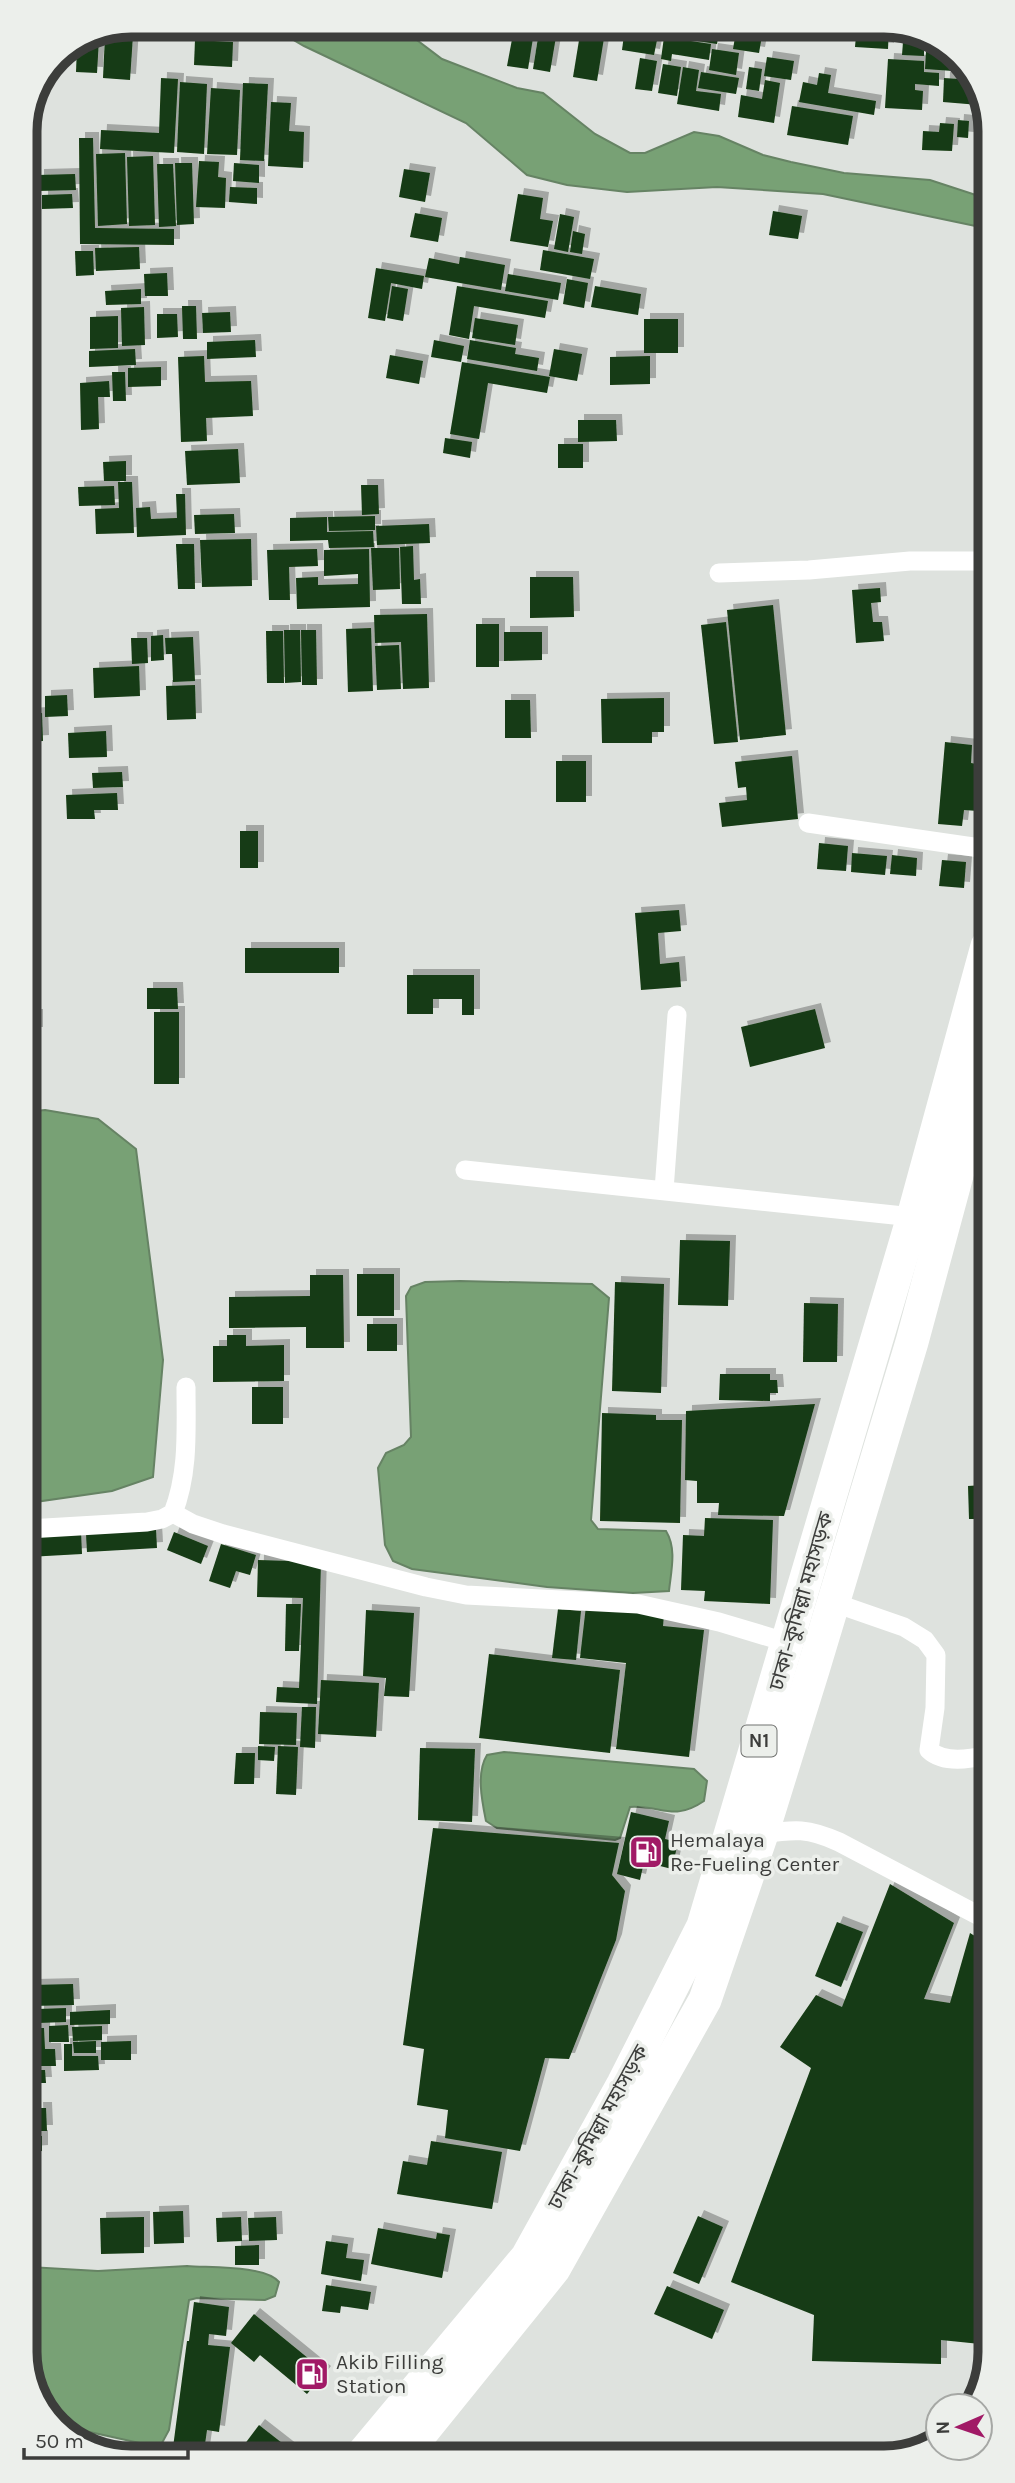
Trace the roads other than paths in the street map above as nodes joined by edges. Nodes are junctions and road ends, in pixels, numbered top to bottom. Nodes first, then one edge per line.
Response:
1 (978, 561) edge
2 (719, 573) dead end
3 (808, 824) dead end
4 (978, 848) edge
5 (978, 979) edge
6 (677, 1015) dead end
7 (978, 1140) edge
8 (465, 1170) dead end
9 (664, 1189) junction
10 (914, 1217) junction
11 (186, 1387) dead end
12 (173, 1513) junction
13 (37, 1528) edge
14 (832, 1602) junction
15 (789, 1643) junction
16 (978, 1756) edge
17 (762, 1834) junction
18 (978, 1915) edge
19 (369, 2446) edge
20 (411, 2446) edge

1 - 2 street
3 - 4 street
5 - 10 highway, ঢাকা–কুমিল্লা মহাসড়ক / N1
6 - 9 street
7 - 14 highway, ঢাকা–কুমিল্লা মহাসড়ক / N1
8 - 9 street
9 - 10 street
10 - 15 highway, ঢাকা–কুমিল্লা মহাসড়ক / N1
11 - 12 street
12 - 13 street
12 - 15 street
14 - 16 street
14 - 17 highway, ঢাকা–কুমিল্লা মহাসড়ক / N1
15 - 19 highway, ঢাকা–কুমিল্লা মহাসড়ক / N1
17 - 18 street
17 - 20 highway, ঢাকা–কুমিল্লা মহাসড়ক / N1

